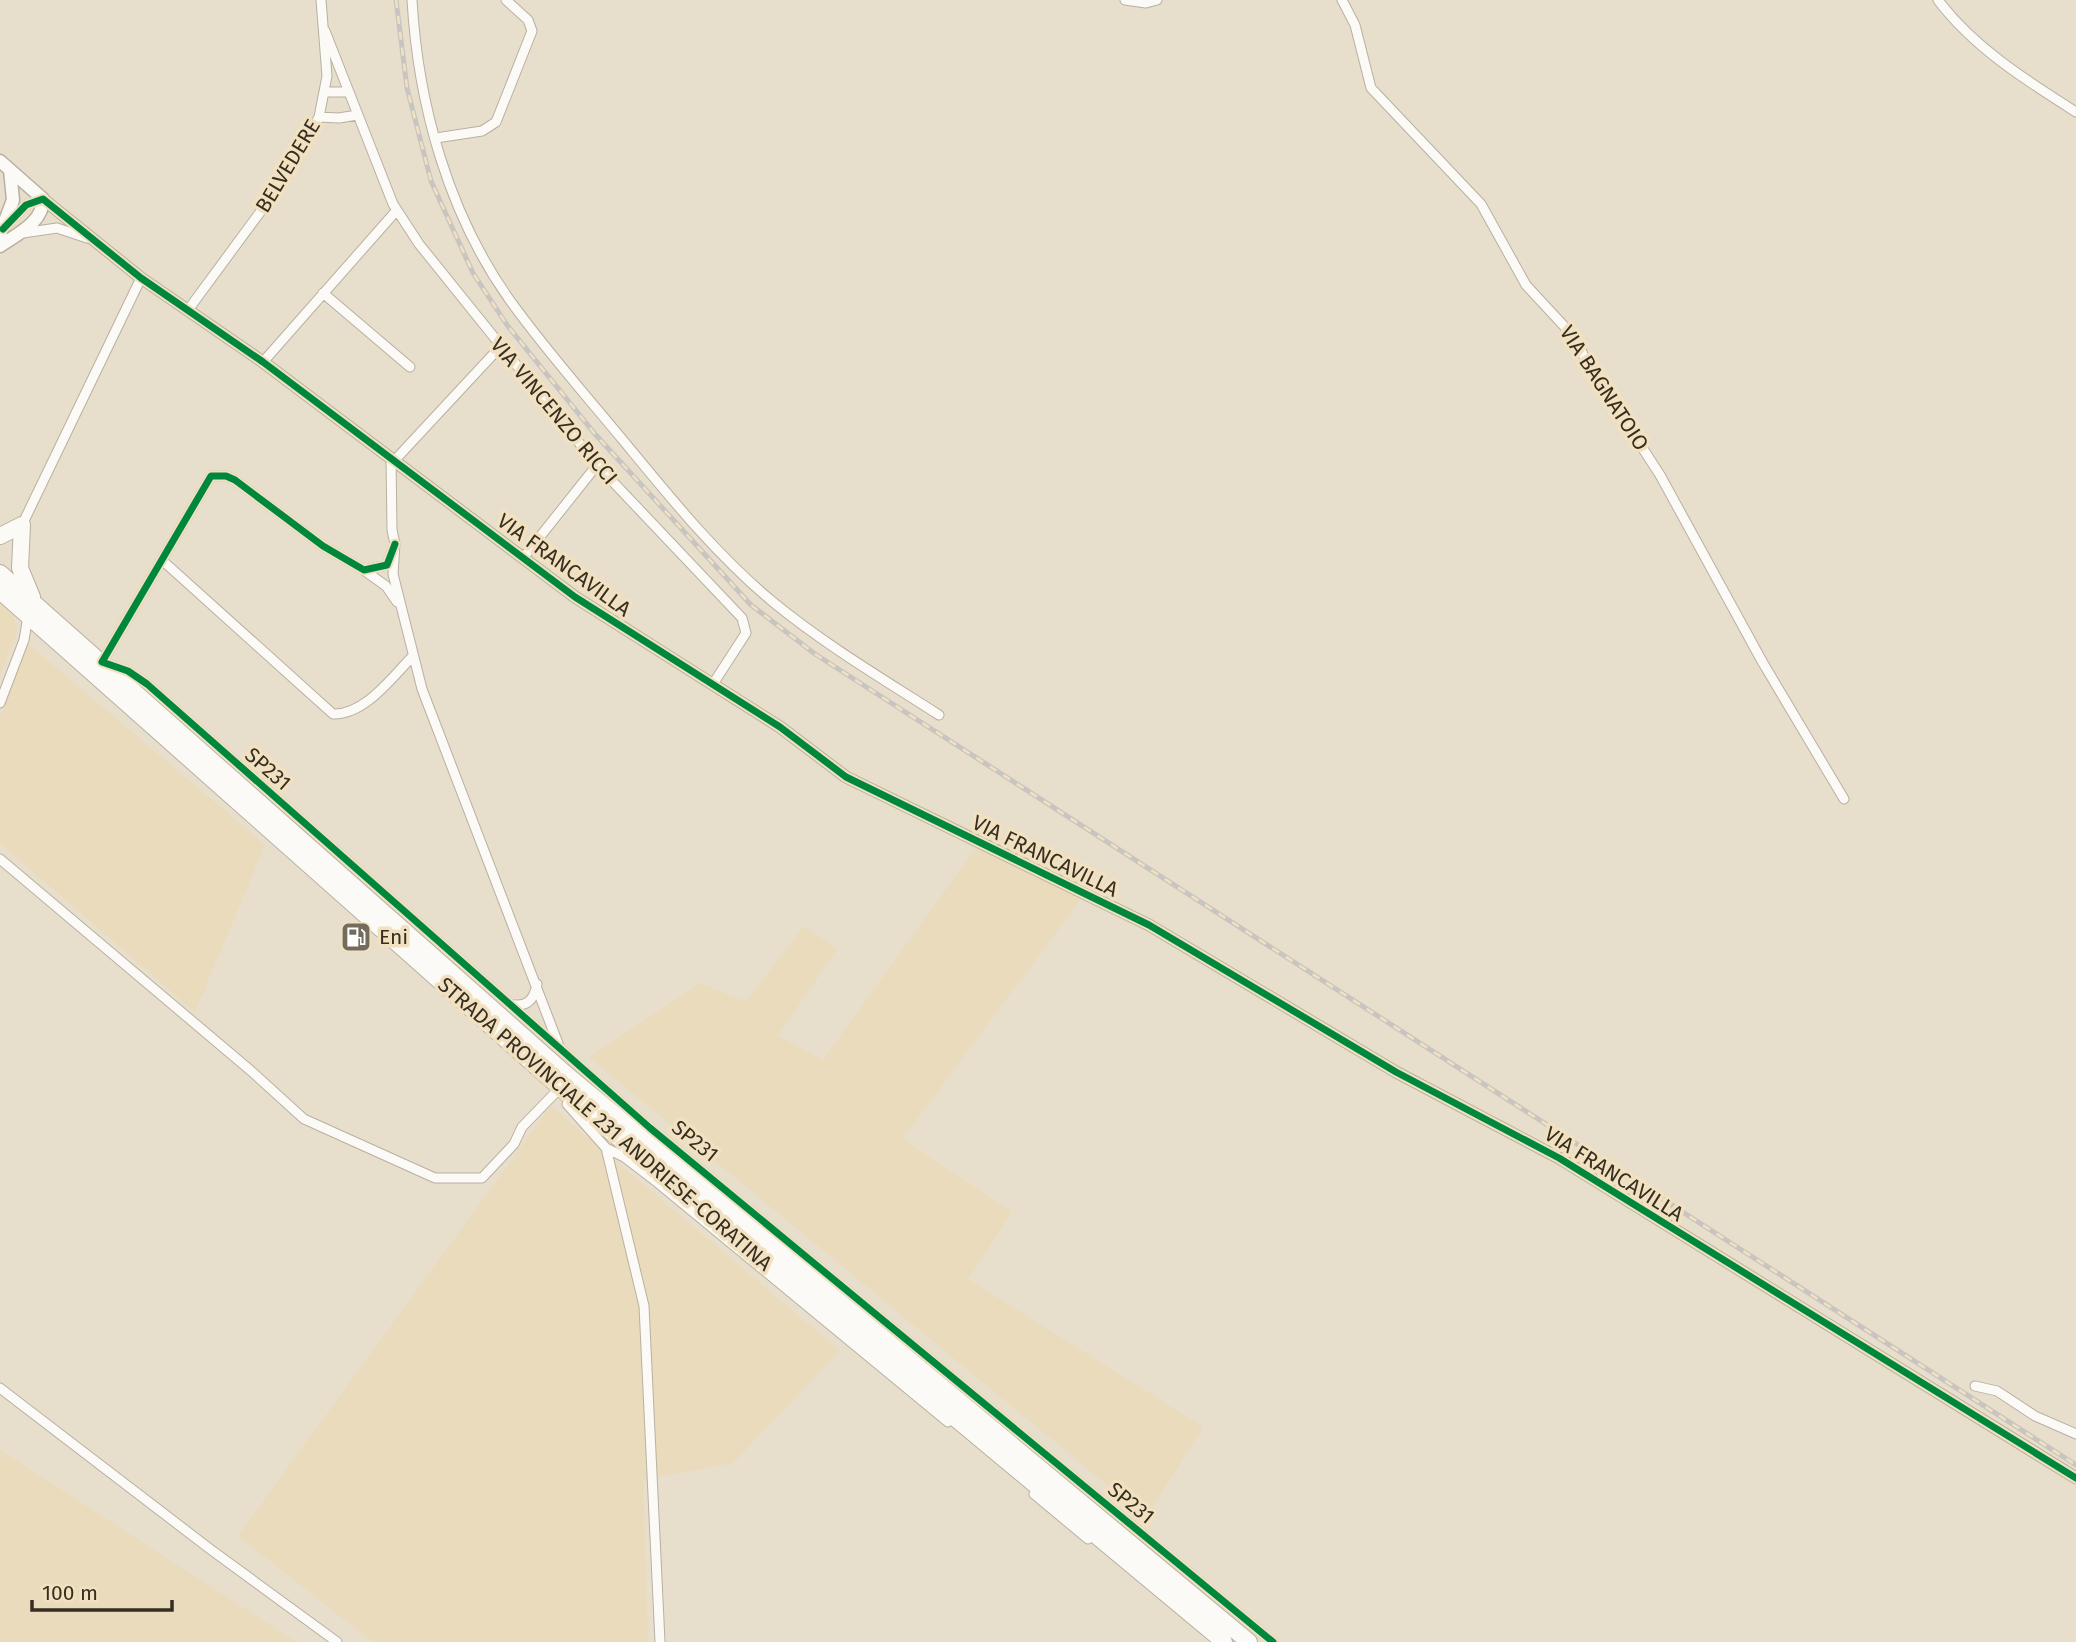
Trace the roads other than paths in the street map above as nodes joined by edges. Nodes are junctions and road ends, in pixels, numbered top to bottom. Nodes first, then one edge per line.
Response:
1 (321, 0) edge
2 (412, 0) edge
3 (506, 0) edge
4 (1125, 0) edge
5 (1157, 0) edge
6 (1342, 0) edge
7 (1938, 0) edge
8 (325, 30) junction
9 (325, 92) junction
10 (348, 92) junction
11 (2076, 112) edge
12 (357, 115) junction
13 (319, 117) junction
14 (436, 138) junction
15 (5, 165) edge
16 (43, 199) junction
17 (397, 210) junction
18 (6, 233) edge
19 (88, 238) junction
20 (0, 246) edge
21 (141, 278) junction
22 (323, 293) junction
23 (188, 310) junction
24 (500, 347) junction
25 (263, 362) junction
26 (410, 367) dead end
27 (393, 459) junction
28 (597, 466) junction
29 (22, 525) junction
30 (0, 536) edge
31 (396, 544) junction
32 (523, 558) junction
33 (163, 561) junction
34 (364, 570) junction
35 (0, 573) edge
36 (0, 591) edge
37 (401, 608) junction
38 (32, 610) junction
39 (413, 656) junction
40 (102, 663) junction
41 (713, 684) junction
42 (0, 703) edge
43 (939, 715) dead end
44 (1844, 799) dead end
45 (0, 859) edge
46 (537, 982) junction
47 (508, 1004) junction
48 (509, 1044) junction
49 (559, 1047) junction
50 (556, 1092) junction
51 (606, 1148) junction
52 (1975, 1386) dead end
53 (0, 1388) edge
54 (2076, 1434) edge
55 (2076, 1478) edge
56 (337, 1642) edge
57 (660, 1642) edge
58 (1213, 1642) edge
59 (1224, 1642) edge
60 (1249, 1642) edge
61 (1273, 1642) edge

1 - 8 street, BELVEDERE
2 - 14 street
3 - 14 street
4 - 5 street
6 - 44 street, VIA BAGNATOIO
7 - 11 street
8 - 9 street, BELVEDERE
8 - 10 street, VIA VINCENZO RICCI
9 - 10 street
9 - 13 street, BELVEDERE
10 - 12 street, VIA VINCENZO RICCI
12 - 13 street
12 - 17 street, VIA VINCENZO RICCI
13 - 23 street, BELVEDERE
14 - 43 street
15 - 16 main road, VIA FRANCAVILLA
15 - 18 main road
16 - 18 main road
16 - 19 street, VIA FRANCAVILLA
17 - 22 street
17 - 24 street, VIA VINCENZO RICCI
18 - 19 street
18 - 20 main road
19 - 21 street, VIA FRANCAVILLA
21 - 23 street, VIA FRANCAVILLA
21 - 29 street
22 - 25 street
22 - 26 street
23 - 25 street, VIA FRANCAVILLA
24 - 27 street
24 - 28 street, VIA VINCENZO RICCI
25 - 27 street, VIA FRANCAVILLA
27 - 31 street
27 - 32 street, VIA FRANCAVILLA
28 - 32 street
28 - 41 street, VIA VINCENZO RICCI
29 - 30 highway
29 - 38 highway
31 - 34 street
31 - 37 street
32 - 41 street, VIA FRANCAVILLA
33 - 34 street
33 - 39 street
33 - 40 street
34 - 37 street
35 - 38 highway, STRADA PROVINCIALE 231 ANDRIESE-CORATINA / SP231
36 - 38 highway, STRADA PROVINCIALE 231 ANDRIESE-CORATINA / SP231
37 - 39 street
38 - 40 highway, STRADA PROVINCIALE 231 ANDRIESE-CORATINA / SP231
38 - 42 street
38 - 48 highway, STRADA PROVINCIALE 231 ANDRIESE-CORATINA / SP231
39 - 46 street
40 - 47 street, SP231
40 - 60 highway, STRADA PROVINCIALE 231 ANDRIESE-CORATINA / SP231
41 - 55 street, VIA FRANCAVILLA
45 - 50 street
46 - 47 street
46 - 49 street
47 - 49 street, SP231
48 - 50 street
48 - 59 highway, STRADA PROVINCIALE 231 ANDRIESE-CORATINA / SP231
49 - 61 street, SP231
50 - 51 street
51 - 57 street
51 - 58 street
52 - 54 street
53 - 56 street

